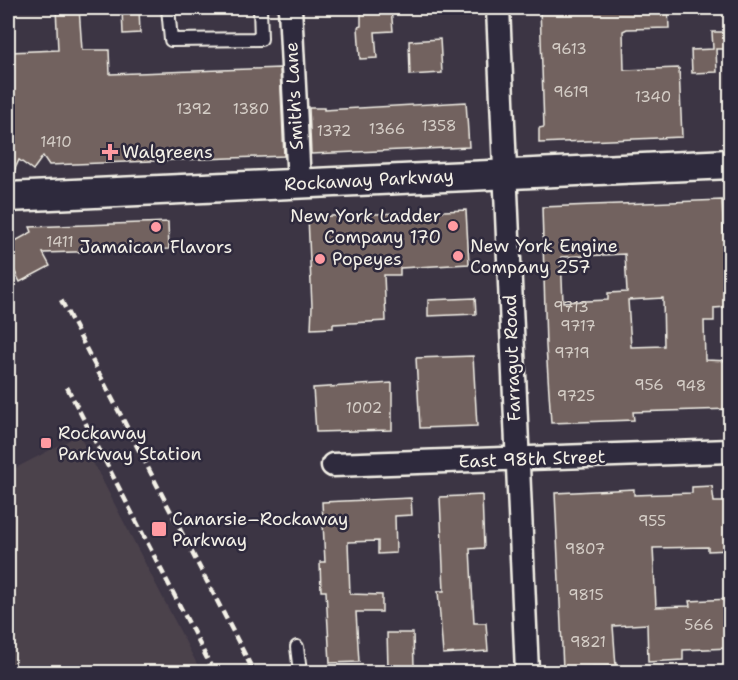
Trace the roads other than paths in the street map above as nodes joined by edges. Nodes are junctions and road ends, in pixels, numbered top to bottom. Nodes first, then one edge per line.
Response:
1 (168, 8) edge
2 (260, 8) edge
3 (290, 8) edge
4 (498, 8) edge
5 (730, 164) edge
6 (504, 174) junction
7 (299, 184) junction
8 (8, 197) edge
9 (730, 451) edge
10 (516, 460) junction
11 (333, 465) dead end
12 (297, 647) dead end
13 (300, 672) edge
14 (526, 672) edge

1 - 2 lane
3 - 7 street, Smith's Lane
4 - 6 street, Farragut Road
5 - 6 street, Rockaway Parkway
6 - 7 street, Rockaway Parkway
6 - 10 street, Farragut Road
7 - 8 street, Rockaway Parkway
9 - 10 street, East 98th Street
10 - 11 street, East 98th Street
10 - 14 street, Farragut Road
12 - 13 lane

